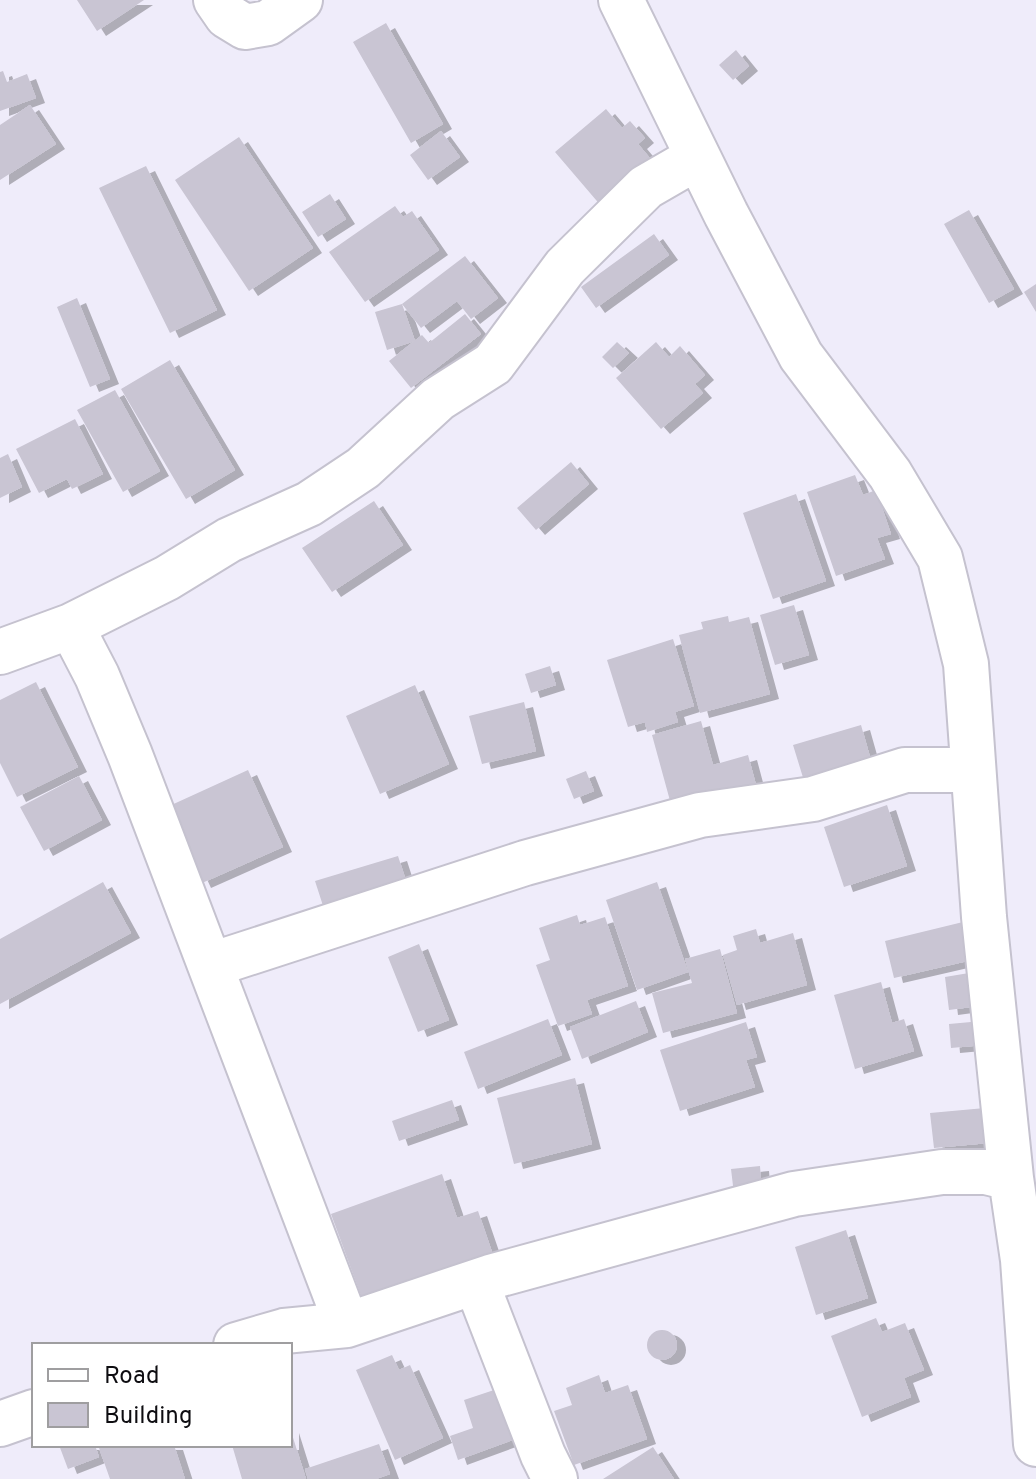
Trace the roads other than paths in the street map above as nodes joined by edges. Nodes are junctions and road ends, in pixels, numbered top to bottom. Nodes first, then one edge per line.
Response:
1 (216, 0) edge
2 (300, 0) edge
3 (621, 0) edge
4 (698, 157) junction
5 (71, 626) junction
6 (0, 652) edge
7 (972, 770) junction
8 (211, 965) junction
9 (1011, 1178) junction
10 (476, 1282) junction
11 (347, 1325) junction
12 (243, 1343) edge
13 (32, 1413) edge
14 (0, 1424) edge
15 (1036, 1444) edge
16 (555, 1479) edge

1 - 2 street
3 - 4 street
4 - 5 street
4 - 7 street
5 - 6 street
5 - 8 street
7 - 8 street
7 - 9 street
8 - 11 street
9 - 10 street
9 - 15 street
10 - 11 street
10 - 16 street
11 - 12 street
13 - 14 street

